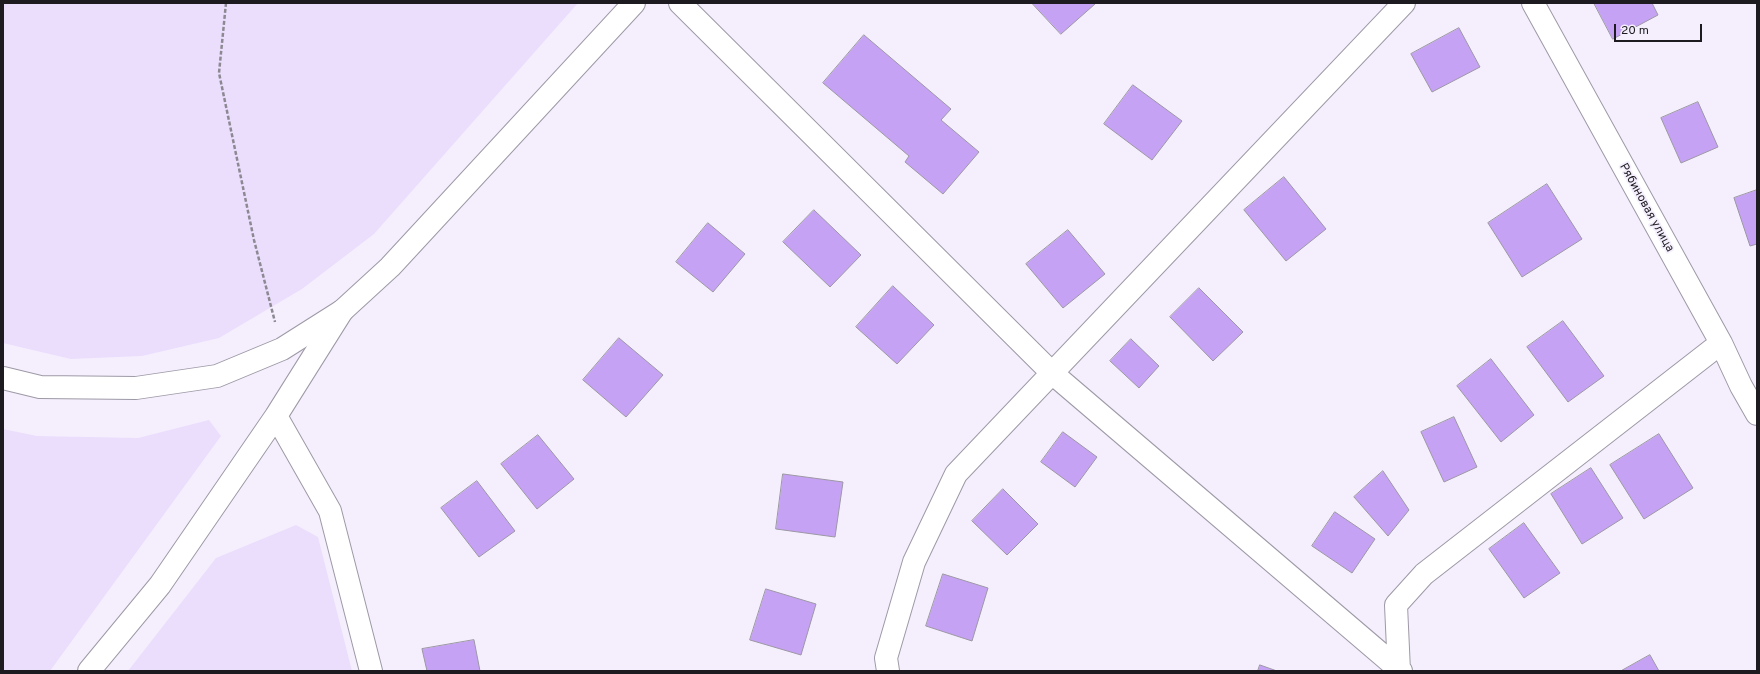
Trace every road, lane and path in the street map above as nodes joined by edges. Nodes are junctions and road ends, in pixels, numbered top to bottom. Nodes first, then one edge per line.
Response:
1 (226, 3) edge
2 (634, 3) edge
3 (680, 3) edge
4 (1404, 3) edge
5 (1533, 3) edge
6 (342, 311) junction
7 (1721, 343) junction
8 (282, 349) junction
9 (1052, 373) junction
10 (3, 378) edge
11 (1749, 385) edge
12 (1757, 414) edge
13 (276, 416) junction
14 (1400, 670) edge
15 (89, 671) edge
16 (371, 671) edge
17 (888, 671) edge

1 - 8 path
2 - 6 street
3 - 9 street
4 - 9 street
5 - 7 street, Рябиновая улица
6 - 8 street
6 - 13 street
7 - 11 street, Рябиновая улица
7 - 14 street
8 - 10 street
9 - 14 street
9 - 17 street
11 - 12 street, Рябиновая улица
13 - 15 street
13 - 16 street

